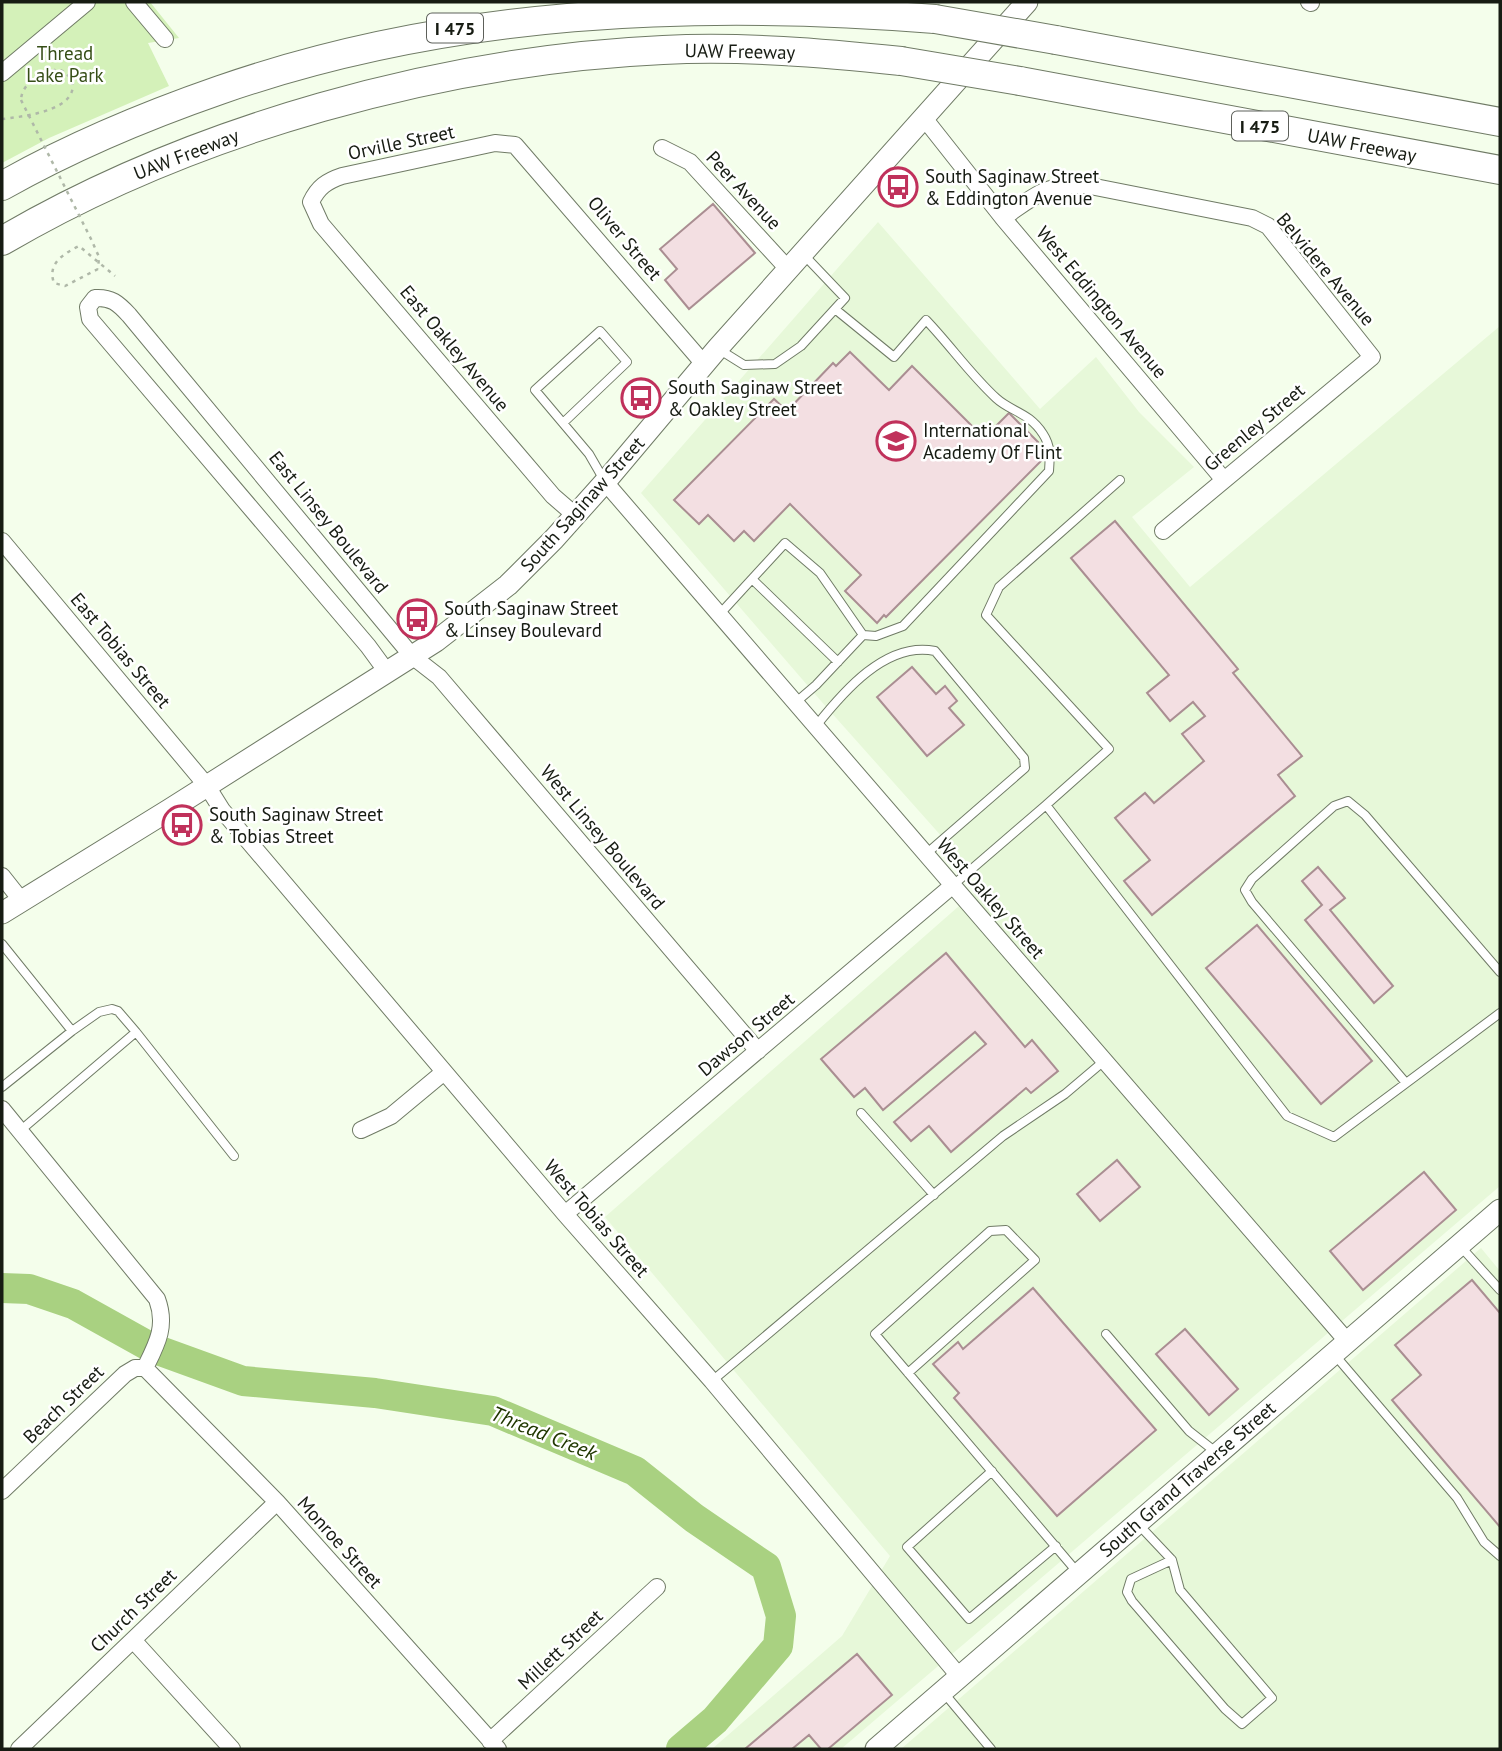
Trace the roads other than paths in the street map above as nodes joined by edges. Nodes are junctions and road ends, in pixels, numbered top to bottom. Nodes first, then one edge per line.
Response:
1 (87, 2) edge
2 (134, 2) edge
3 (1027, 2) edge
4 (165, 39) dead end
5 (2, 73) edge
6 (924, 118) junction
7 (1500, 122) edge
8 (510, 143) joint
9 (662, 148) dead end
10 (1500, 170) edge
11 (2, 186) edge
12 (311, 202) joint
13 (1003, 218) junction
14 (2, 241) edge
15 (795, 261) junction
16 (835, 309) junction
17 (711, 356) junction
18 (1373, 357) joint
19 (563, 423) junction
20 (241, 448) junction
21 (218, 467) junction
22 (1120, 480) dead end
23 (1224, 480) junction
24 (606, 482) junction
25 (575, 515) junction
26 (1163, 531) dead end
27 (2, 541) edge
28 (750, 582) junction
29 (718, 616) junction
30 (863, 635) junction
31 (412, 656) junction
32 (838, 662) junction
33 (387, 672) junction
34 (795, 702) junction
35 (816, 726) junction
36 (207, 786) junction
37 (1046, 805) junction
38 (926, 854) junction
39 (2, 876) edge
40 (952, 886) junction
41 (21, 900) junction
42 (2, 912) edge
43 (2, 944) edge
44 (1500, 972) edge
45 (1500, 1013) edge
46 (72, 1031) junction
47 (136, 1032) junction
48 (758, 1051) junction
49 (1104, 1061) junction
50 (444, 1072) junction
51 (1406, 1083) junction
52 (2, 1087) edge
53 (2, 1109) edge
54 (861, 1113) dead end
55 (20, 1130) junction
56 (361, 1130) dead end
57 (234, 1156) dead end
58 (934, 1195) junction
59 (1500, 1210) edge
60 (565, 1214) junction
61 (1459, 1245) junction
62 (1500, 1290) edge
63 (1106, 1334) dead end
64 (1340, 1347) junction
65 (145, 1368) junction
66 (908, 1373) junction
67 (712, 1381) junction
68 (1217, 1453) junction
69 (992, 1471) junction
70 (2, 1491) edge
71 (276, 1502) junction
72 (1137, 1522) junction
73 (1056, 1546) junction
74 (1500, 1556) edge
75 (1172, 1560) junction
76 (1078, 1573) junction
77 (657, 1587) dead end
78 (133, 1640) junction
79 (959, 1676) junction
80 (942, 1691) junction
81 (494, 1745) edge
82 (19, 1749) edge
83 (232, 1749) edge
84 (876, 1749) edge
85 (991, 1749) edge

1 - 5 street
2 - 4 street
3 - 6 main road, South Saginaw Street
6 - 13 street, West Eddington Avenue
6 - 15 main road, South Saginaw Street
7 - 11 highway, I 475, bridge
8 - 12 street, Orville Street
8 - 17 street, Oliver Street
9 - 15 street, Peer Avenue
10 - 14 highway, UAW Freeway / I 475, bridge
12 - 25 street, East Oakley Avenue
13 - 18 street, Belvidere Avenue
13 - 23 street, West Eddington Avenue
15 - 16 lane
15 - 17 main road, South Saginaw Street
16 - 17 lane
16 - 30 lane
17 - 24 main road, South Saginaw Street
18 - 23 street, Greenley Street
19 - 19 lane
19 - 24 lane
20 - 21 street, East Linsey Boulevard
20 - 21 street, East Linsey Boulevard
20 - 31 street, East Linsey Boulevard
21 - 33 street, East Linsey Boulevard
22 - 37 lane
23 - 26 street, Greenley Street
24 - 25 main road, South Saginaw Street
24 - 29 street, West Oakley Street
25 - 31 main road, South Saginaw Street
27 - 36 street, East Tobias Street
28 - 29 lane
28 - 30 lane
28 - 32 lane
29 - 34 street, West Oakley Street
30 - 32 lane
31 - 33 main road, South Saginaw Street
31 - 48 street, West Linsey Boulevard
32 - 34 lane
33 - 36 main road, South Saginaw Street
34 - 35 street, West Oakley Street
35 - 38 street, West Oakley Street
35 - 38 lane
36 - 41 main road, South Saginaw Street
36 - 50 street, West Tobias Street
37 - 40 lane
37 - 51 lane
38 - 40 street, West Oakley Street
39 - 41 street
40 - 48 street, Dawson Street
40 - 49 street, West Oakley Street
41 - 42 main road, South Saginaw Street
43 - 46 lane
44 - 51 lane
45 - 51 lane
46 - 47 lane
46 - 52 lane
47 - 55 lane
47 - 57 lane
48 - 60 street, Dawson Street
49 - 58 lane
49 - 64 street, West Oakley Street
50 - 56 street
50 - 60 street, West Tobias Street
53 - 55 street
54 - 58 lane
55 - 65 street
58 - 67 lane
59 - 61 main road, South Grand Traverse Street
60 - 67 street, West Tobias Street
61 - 62 lane
61 - 64 main road, South Grand Traverse Street
63 - 68 lane
64 - 68 main road, South Grand Traverse Street
64 - 74 lane
65 - 70 street, Beach Street
65 - 71 street, Monroe Street
66 - 66 lane
66 - 69 lane
67 - 79 street, West Tobias Street
68 - 72 main road, South Grand Traverse Street
69 - 73 lane
69 - 73 lane
71 - 78 street, Church Street
71 - 81 street, Monroe Street
72 - 75 lane
72 - 76 main road, South Grand Traverse Street
73 - 76 lane
75 - 75 lane
76 - 79 main road, South Grand Traverse Street
77 - 81 street, Millett Street
78 - 82 street, Church Street
78 - 83 street
79 - 80 main road, South Grand Traverse Street
80 - 84 main road, South Grand Traverse Street
80 - 85 lane

